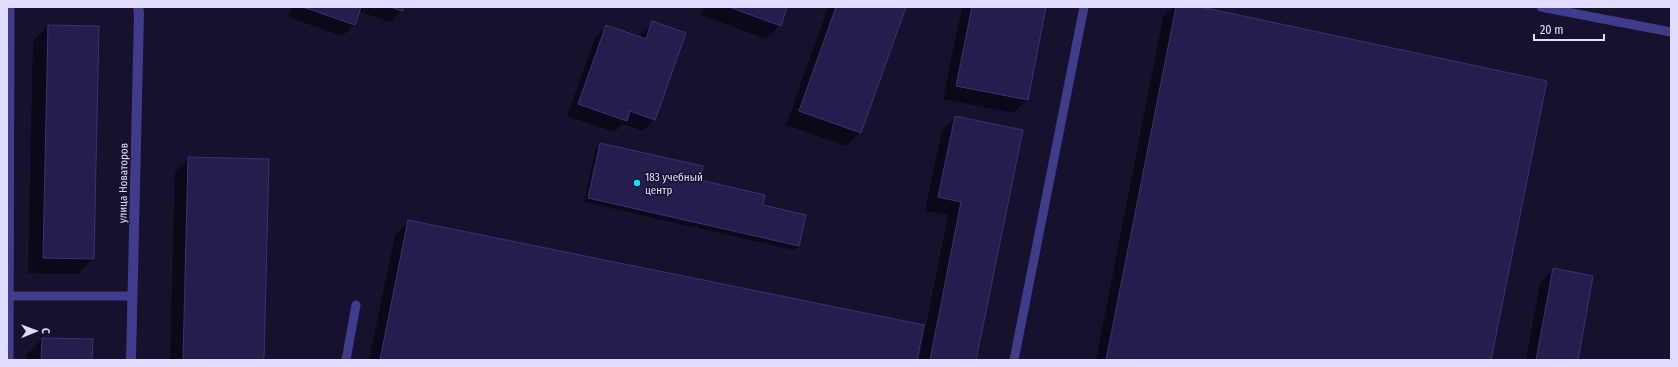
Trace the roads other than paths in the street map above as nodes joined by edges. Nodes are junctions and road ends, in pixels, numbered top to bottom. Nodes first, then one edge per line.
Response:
1 (138, 7) edge
2 (1084, 7) edge
3 (1541, 7) edge
4 (10, 10) dead end
5 (1671, 32) edge
6 (9, 295) edge
7 (132, 296) junction
8 (356, 305) dead end
9 (9, 360) edge
10 (131, 360) edge
11 (346, 360) edge
12 (1014, 360) edge

1 - 7 street, улица Новаторов
2 - 12 lane
3 - 5 lane
4 - 6 lane
6 - 7 lane
6 - 9 lane
7 - 10 street, улица Новаторов
8 - 11 lane

